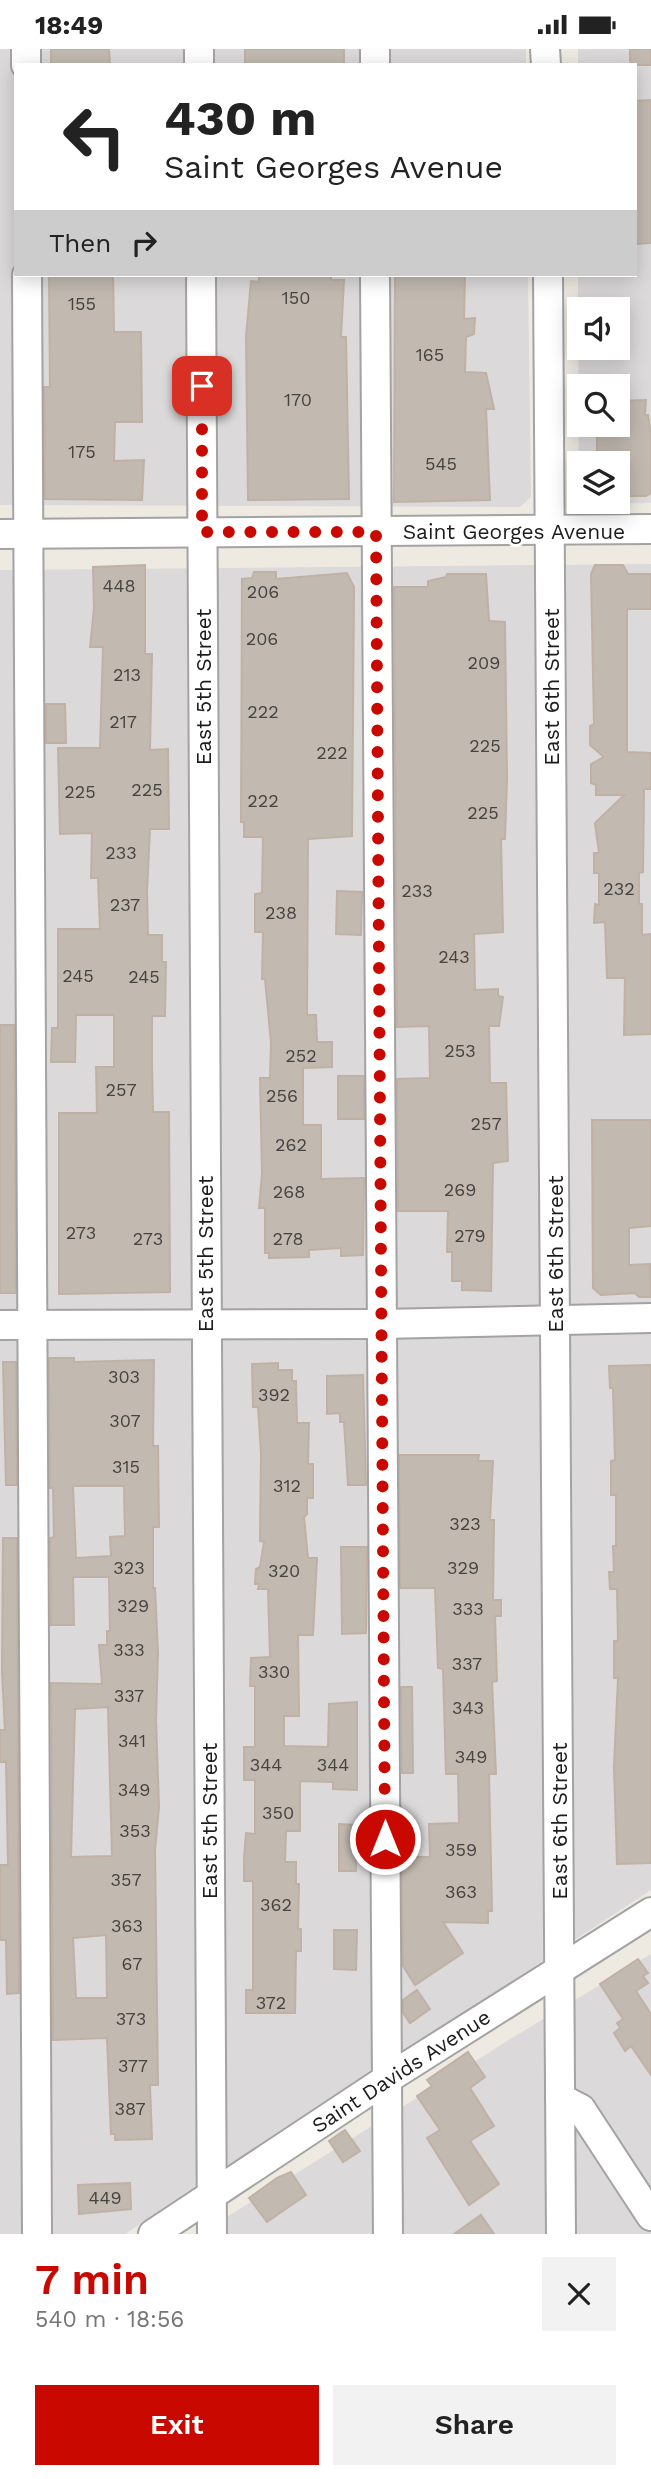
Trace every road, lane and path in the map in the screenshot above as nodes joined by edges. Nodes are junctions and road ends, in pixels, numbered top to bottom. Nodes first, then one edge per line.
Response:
1 (27, 277) edge
2 (201, 277) edge
3 (375, 277) edge
4 (548, 277) edge
5 (651, 530) edge
6 (550, 531) junction
7 (202, 532) junction
8 (376, 532) junction
9 (28, 533) junction
10 (0, 534) edge
11 (651, 1318) edge
12 (556, 1320) junction
13 (206, 1322) junction
14 (382, 1324) junction
15 (0, 1325) edge
16 (31, 1326) junction
17 (651, 1912) edge
18 (559, 1969) junction
19 (387, 2079) junction
20 (560, 2098) junction
21 (212, 2195) junction
22 (651, 2216) edge
23 (37, 2234) edge
24 (153, 2234) edge
25 (212, 2234) edge
26 (388, 2234) edge
27 (561, 2234) edge

1 - 9 street
2 - 7 street, East 5th Street
3 - 8 street
4 - 6 street, East 6th Street
5 - 6 street, Saint Georges Avenue
6 - 8 street, Saint Georges Avenue
6 - 12 street, East 6th Street
7 - 8 street, Saint Georges Avenue
7 - 9 street, Saint Georges Avenue
7 - 13 street, East 5th Street
8 - 14 street
9 - 10 street, Saint Georges Avenue
9 - 16 street
11 - 12 street
12 - 14 street
12 - 18 street, East 6th Street
13 - 14 street
13 - 16 street
13 - 21 street, East 5th Street
14 - 19 street
15 - 16 street
16 - 23 street
17 - 18 street, Saint Davids Avenue
18 - 19 street, Saint Davids Avenue
18 - 20 street, East 6th Street
19 - 21 street, Saint Davids Avenue
19 - 26 street
20 - 22 street
20 - 27 street, East 6th Street
21 - 24 street, Saint Davids Avenue
21 - 25 street, East 5th Street

